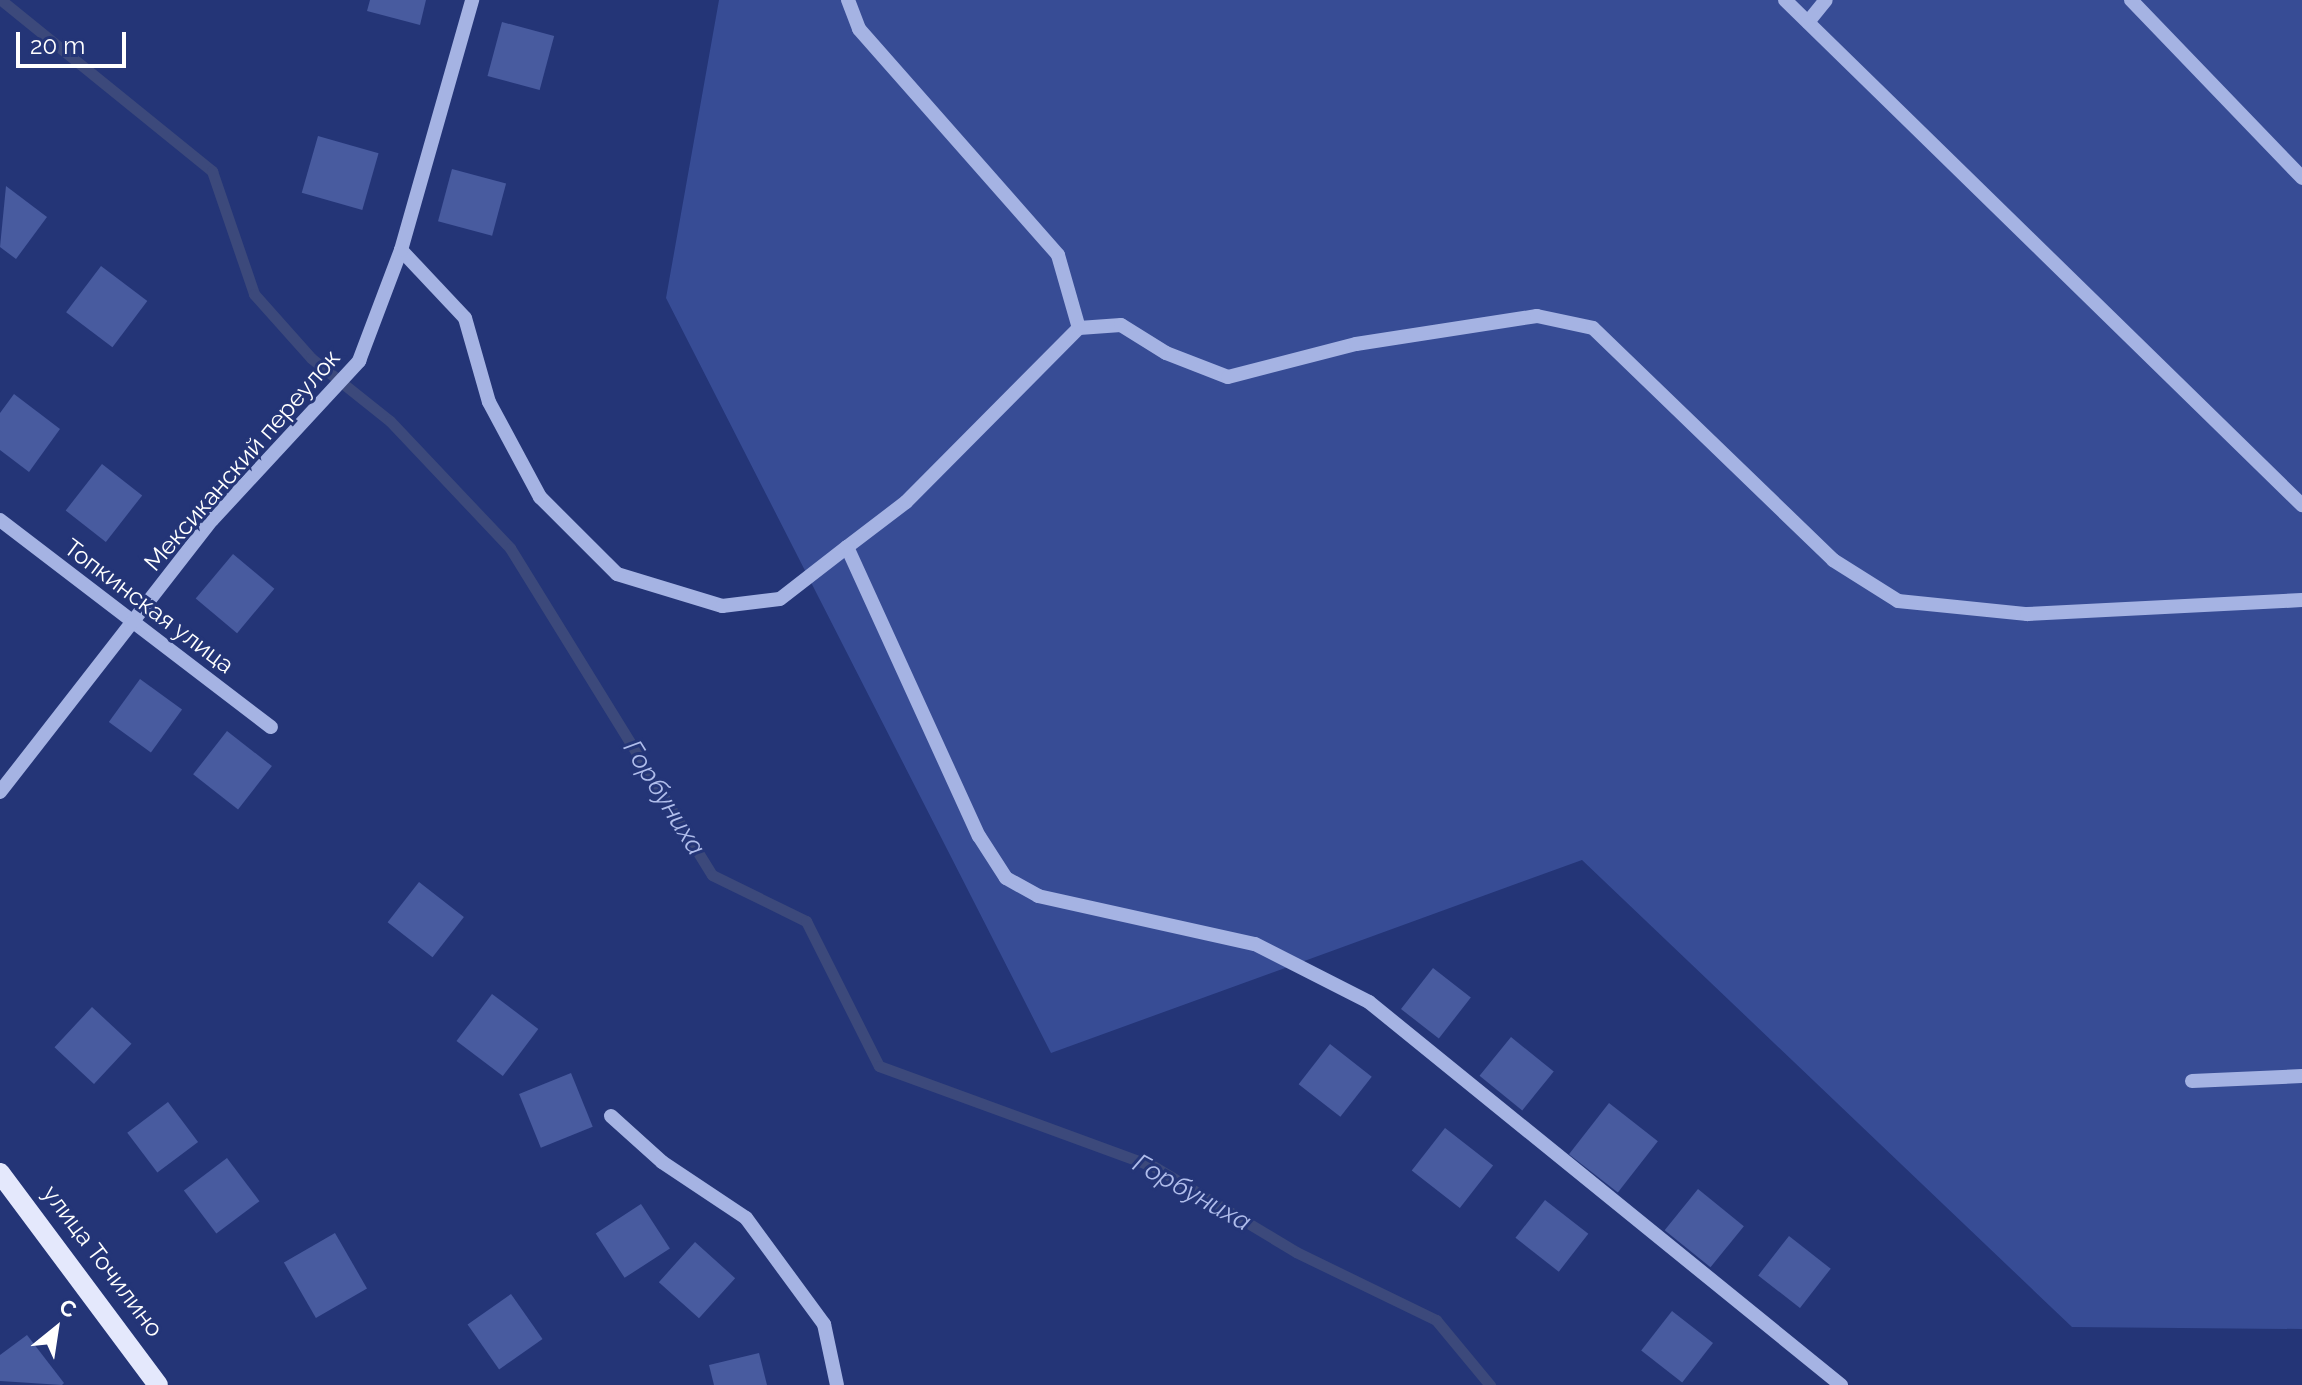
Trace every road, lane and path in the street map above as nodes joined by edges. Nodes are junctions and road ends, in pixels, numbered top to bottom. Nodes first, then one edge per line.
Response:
1 (472, 0) edge
2 (848, 0) edge
3 (1785, 0) edge
4 (1826, 0) edge
5 (2131, 0) edge
6 (1808, 22) junction
7 (2302, 178) edge
8 (401, 250) junction
9 (1079, 328) junction
10 (2302, 505) edge
11 (0, 520) edge
12 (847, 547) junction
13 (2302, 600) edge
14 (132, 622) junction
15 (271, 727) dead end
16 (0, 792) edge
17 (2302, 1076) edge
18 (2192, 1081) dead end
19 (611, 1116) dead end
20 (0, 1173) edge
21 (158, 1385) edge
22 (837, 1385) edge
23 (1841, 1385) edge

1 - 8 street, Мексиканский переулок
2 - 9 street
3 - 6 street
4 - 6 street
5 - 7 street
6 - 10 street
8 - 12 street
8 - 14 street, Мексиканский переулок
9 - 12 street
9 - 13 street
11 - 14 street, Топкинская улица
12 - 23 street
14 - 15 street, Топкинская улица
14 - 16 street, Мексиканский переулок
17 - 18 street
19 - 22 street
20 - 21 main road, улица Точилино

